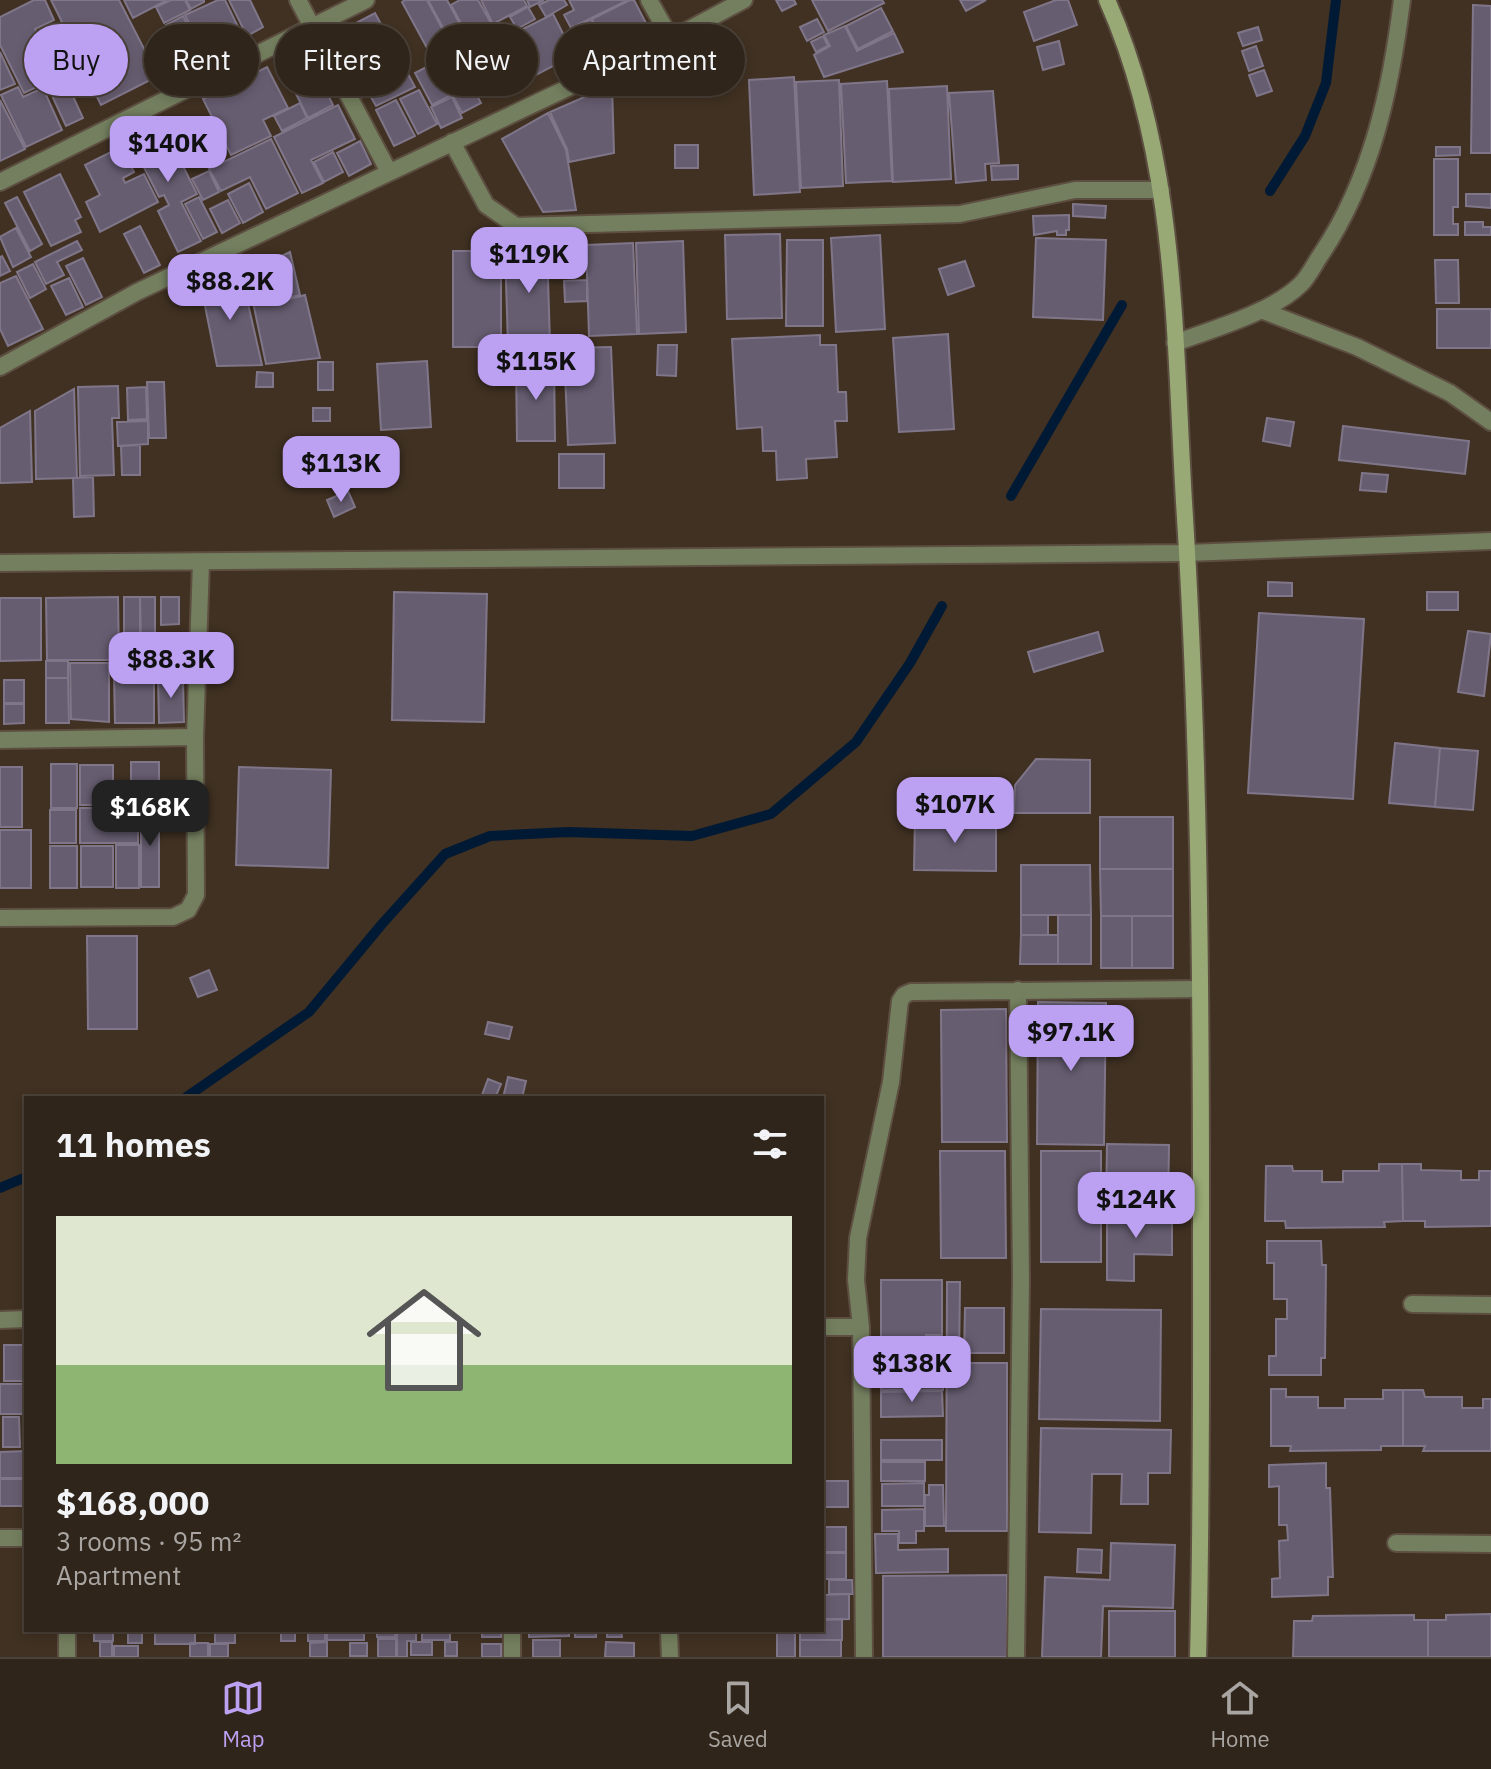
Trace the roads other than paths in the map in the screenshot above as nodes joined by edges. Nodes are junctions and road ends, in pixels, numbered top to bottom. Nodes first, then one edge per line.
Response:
1 (298, 0) edge
2 (366, 0) edge
3 (649, 0) edge
4 (744, 0) edge
5 (1107, 0) edge
6 (1402, 0) edge
7 (310, 24) edge
8 (318, 24) edge
9 (663, 24) edge
10 (699, 24) edge
11 (275, 45) edge
12 (554, 94) edge
13 (349, 96) edge
14 (452, 142) junction
15 (389, 172) junction
16 (0, 182) edge
17 (1161, 190) junction
18 (1261, 310) junction
19 (1175, 343) junction
20 (0, 367) edge
21 (1491, 422) edge
22 (1491, 541) edge
23 (1187, 553) junction
24 (0, 563) edge
25 (201, 563) junction
26 (195, 737) junction
27 (0, 740) edge
28 (0, 918) edge
29 (1200, 989) junction
30 (1018, 990) junction
31 (1412, 1304) dead end
32 (1491, 1305) edge
33 (24, 1319) edge
34 (0, 1320) edge
35 (824, 1327) edge
36 (861, 1327) junction
37 (0, 1538) edge
38 (24, 1538) edge
39 (1396, 1543) dead end
40 (1491, 1544) edge
41 (67, 1632) edge
42 (512, 1632) edge
43 (669, 1632) edge
44 (67, 1657) edge
45 (512, 1657) edge
46 (670, 1657) edge
47 (864, 1657) edge
48 (1016, 1657) edge
49 (1198, 1657) edge

1 - 7 street
2 - 8 street
3 - 9 street
4 - 10 street
5 - 17 street
6 - 18 street
11 - 16 street
12 - 14 street
13 - 15 street
14 - 15 street
14 - 17 street
15 - 20 street
17 - 19 street
18 - 19 street
18 - 21 street
19 - 23 street
22 - 23 street
23 - 25 street
23 - 29 street
24 - 25 street
25 - 26 street
26 - 27 street
26 - 28 street
29 - 30 street
29 - 49 street
30 - 36 street
30 - 48 street
31 - 32 street
33 - 34 street
35 - 36 street
36 - 47 street
37 - 38 street
39 - 40 street
41 - 44 street
42 - 45 street
43 - 46 street

